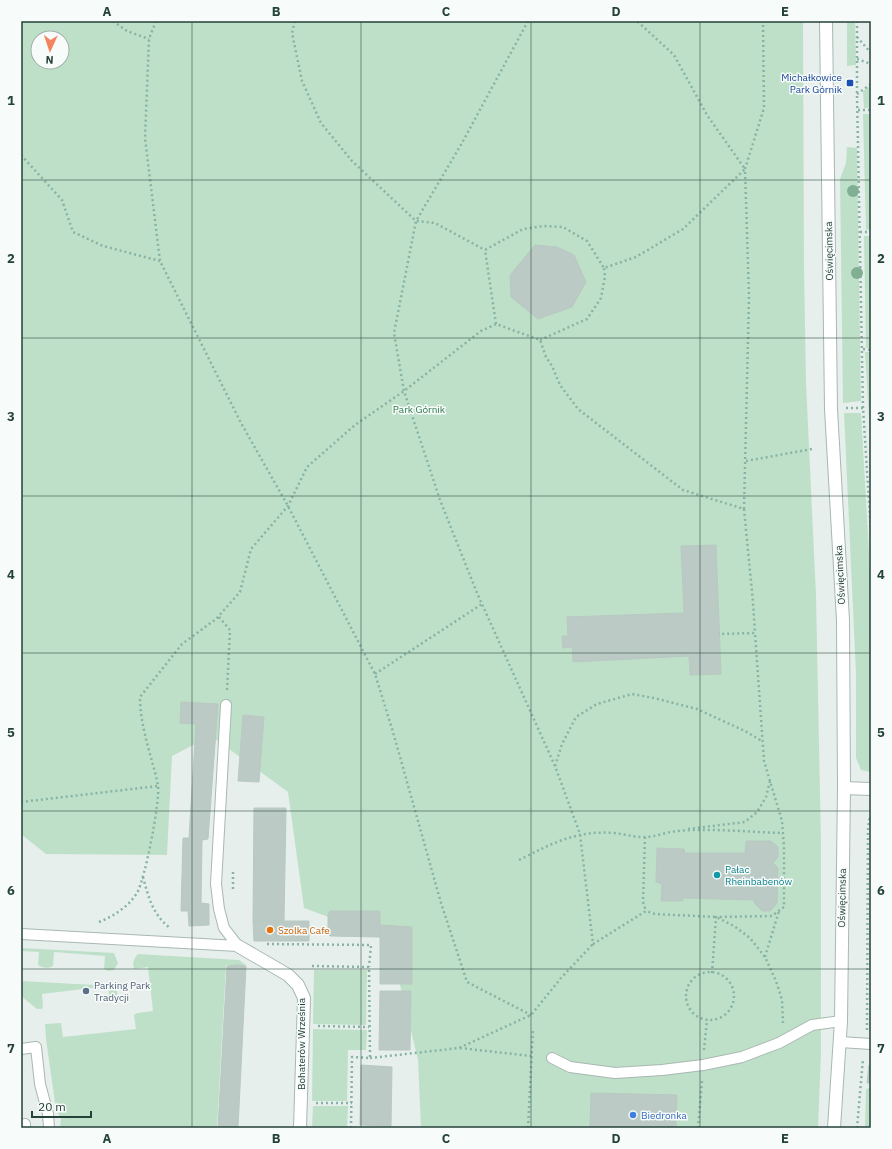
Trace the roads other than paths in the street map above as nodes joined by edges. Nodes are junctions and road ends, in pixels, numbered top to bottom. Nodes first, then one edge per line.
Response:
1 (826, 21) edge
2 (226, 705) road end
3 (844, 788) junction
4 (871, 789) edge
5 (21, 934) edge
6 (238, 946) junction
7 (841, 1021) junction
8 (840, 1042) junction
9 (868, 1044) edge
10 (21, 1049) edge
11 (552, 1058) dead end
12 (49, 1128) edge
13 (300, 1128) edge
14 (834, 1128) edge

1 - 3 street, Oświęcimska
2 - 6 lane
3 - 4 street
3 - 7 street, Oświęcimska
5 - 6 lane
6 - 13 street, Bohaterów Września
7 - 8 street, Oświęcimska
7 - 11 lane
8 - 9 lane
8 - 14 street, Oświęcimska
10 - 12 lane

